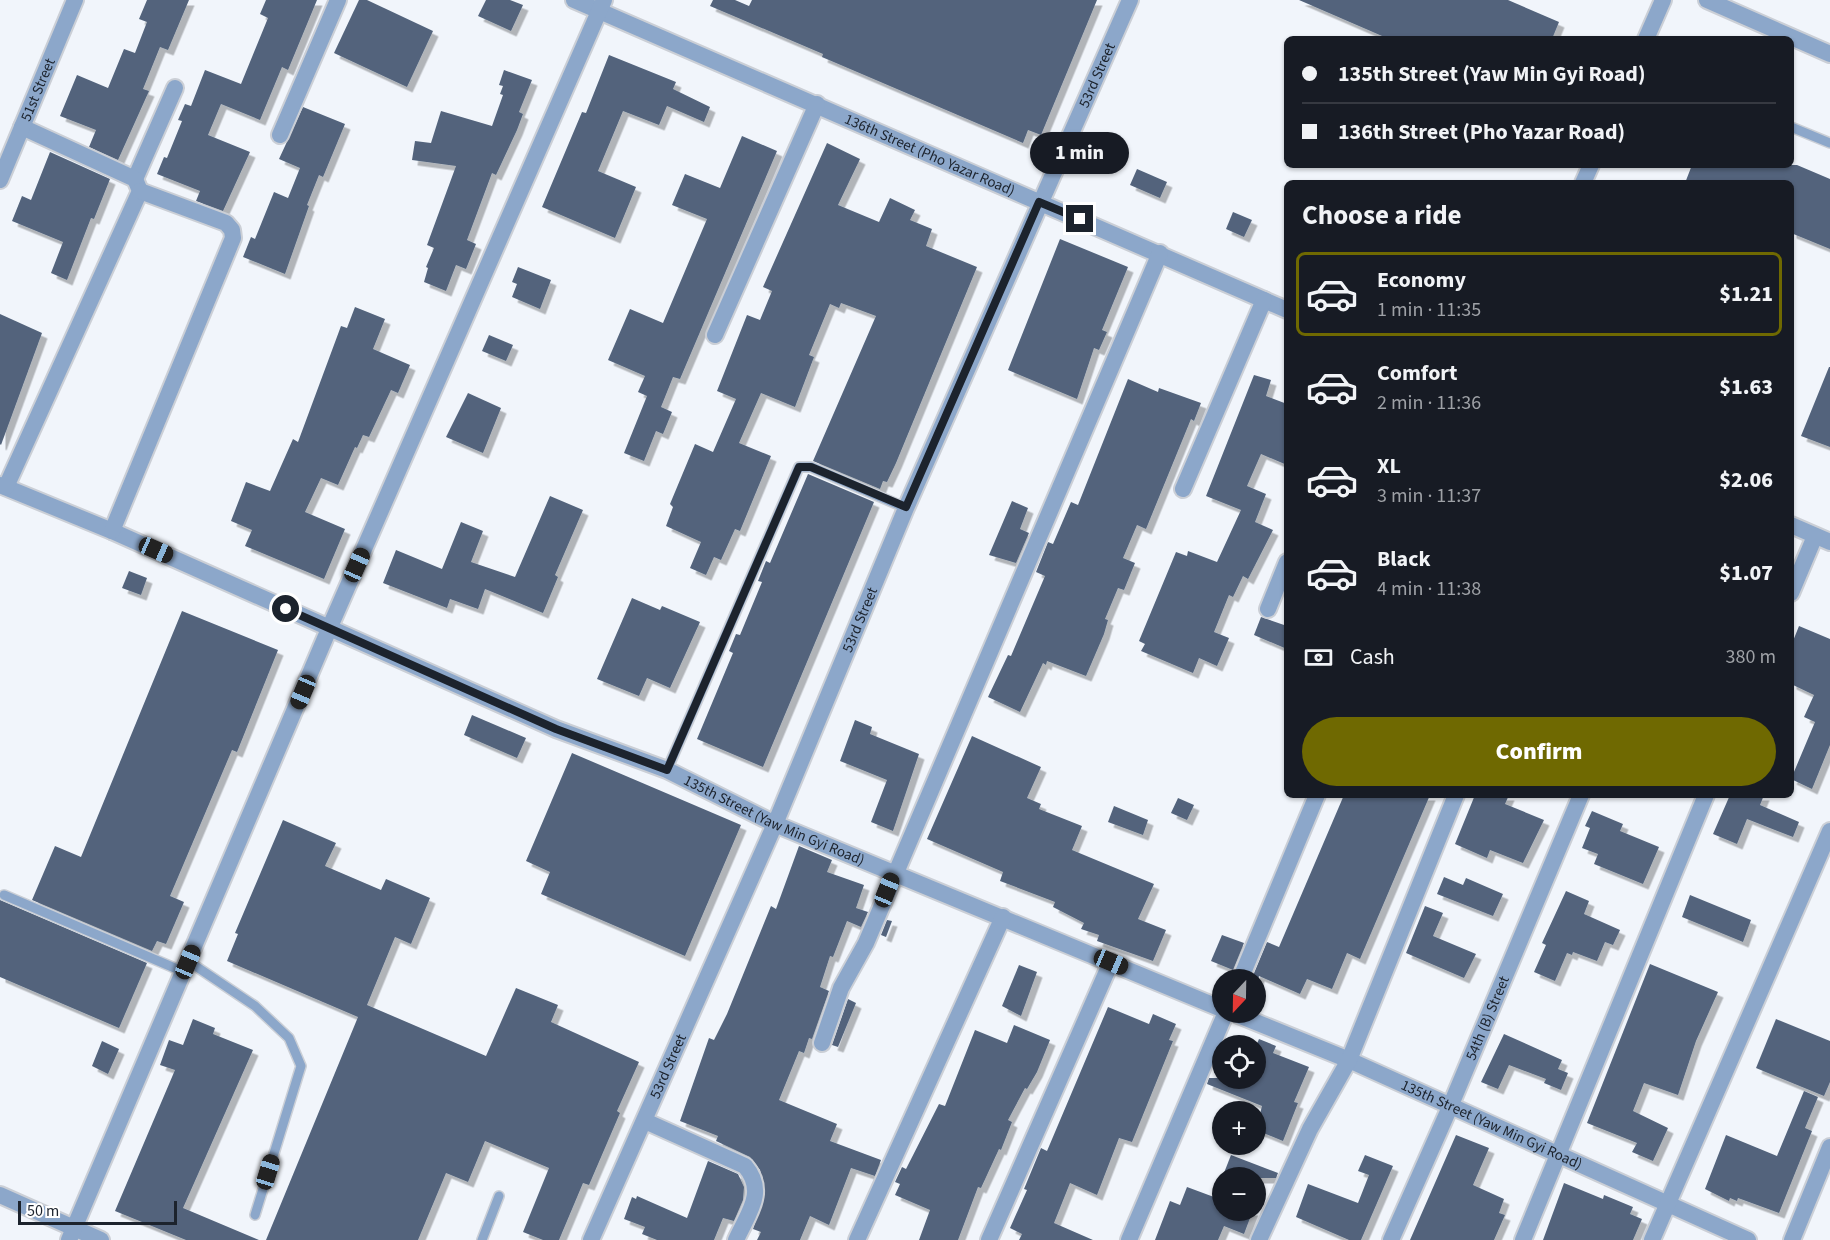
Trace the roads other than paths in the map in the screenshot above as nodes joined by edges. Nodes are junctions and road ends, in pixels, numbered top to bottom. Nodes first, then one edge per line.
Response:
1 (75, 0) edge
2 (338, 0) edge
3 (574, 0) edge
4 (1130, 0) edge
5 (1663, 0) edge
6 (1707, 0) edge
7 (602, 5) edge
8 (1647, 36) edge
9 (1789, 36) edge
10 (1794, 38) edge
11 (1830, 54) edge
12 (175, 88) dead end
13 (817, 104) junction
14 (22, 128) junction
15 (1794, 128) edge
16 (280, 135) dead end
17 (1830, 143) edge
18 (0, 180) edge
19 (137, 185) junction
20 (1039, 202) junction
21 (1160, 253) junction
22 (1264, 300) junction
23 (1284, 309) edge
24 (715, 335) dead end
25 (3, 486) edge
26 (1183, 489) dead end
27 (906, 507) junction
28 (1794, 526) edge
29 (112, 531) junction
30 (1823, 539) edge
31 (1284, 569) edge
32 (1794, 588) edge
33 (1268, 609) dead end
34 (329, 629) junction
35 (667, 770) junction
36 (1316, 798) edge
37 (1455, 798) edge
38 (1580, 798) edge
39 (1705, 798) edge
40 (775, 824) junction
41 (1830, 831) edge
42 (894, 873) junction
43 (4, 895) dead end
44 (1003, 918) junction
45 (1111, 962) junction
46 (186, 967) junction
47 (1245, 969) edge
48 (1212, 1005) edge
49 (1221, 1023) edge
50 (1258, 1023) edge
51 (822, 1043) dead end
52 (1349, 1060) junction
53 (1450, 1107) junction
54 (645, 1121) junction
55 (1830, 1147) edge
56 (1558, 1154) junction
57 (0, 1195) edge
58 (499, 1196) dead end
59 (1668, 1202) junction
60 (255, 1215) dead end
61 (72, 1234) edge
62 (101, 1240) edge
63 (482, 1240) edge
64 (591, 1240) edge
65 (736, 1240) edge
66 (856, 1240) edge
67 (989, 1240) edge
68 (1129, 1240) edge
69 (1259, 1240) edge
70 (1391, 1240) edge
71 (1522, 1240) edge
72 (1652, 1240) edge
73 (1748, 1240) edge
74 (1792, 1240) edge

1 - 14 street, 51st Street
2 - 16 street
3 - 7 street, 136th Street (Pho Yazar Road)
4 - 20 street, 53rd Street
5 - 8 street
6 - 9 street
7 - 13 street, 136th Street (Pho Yazar Road)
7 - 34 street
10 - 11 street
12 - 19 street
13 - 20 street, 136th Street (Pho Yazar Road)
13 - 24 street
14 - 18 street, 51st Street
14 - 19 street
15 - 17 lane
19 - 25 street
19 - 29 street
20 - 21 street, 136th Street (Pho Yazar Road)
20 - 27 street, 53rd Street
21 - 22 street, 136th Street (Pho Yazar Road)
21 - 42 street
22 - 23 street, 136th Street (Pho Yazar Road)
22 - 26 street
25 - 29 street, 135th Street (Yaw Min Gyi Road)
27 - 35 lane
27 - 40 street, 53rd Street
28 - 30 street
29 - 34 street, 135th Street (Yaw Min Gyi Road)
30 - 32 street
31 - 33 street
34 - 35 street, 135th Street (Yaw Min Gyi Road)
34 - 46 street
35 - 40 street, 135th Street (Yaw Min Gyi Road)
36 - 47 street
37 - 52 street
38 - 53 street, 54th (B) Street
39 - 56 street
40 - 42 street, 135th Street (Yaw Min Gyi Road)
40 - 54 street, 53rd Street
41 - 59 street
42 - 44 street, 135th Street (Yaw Min Gyi Road)
42 - 51 street
43 - 46 lane
44 - 45 street, 135th Street (Yaw Min Gyi Road)
44 - 66 street
45 - 48 street, 135th Street (Yaw Min Gyi Road)
45 - 67 street
46 - 60 lane
46 - 61 street
49 - 68 street
50 - 52 street, 135th Street (Yaw Min Gyi Road)
52 - 53 street, 135th Street (Yaw Min Gyi Road)
52 - 69 street
53 - 56 street, 135th Street (Yaw Min Gyi Road)
53 - 70 street, 54th (B) Street
54 - 64 street, 53rd Street
54 - 65 street
55 - 74 street
56 - 59 street, 135th Street (Yaw Min Gyi Road)
56 - 71 street
57 - 61 street
58 - 63 lane
59 - 72 street
59 - 73 street, 135th Street (Yaw Min Gyi Road)
61 - 62 street

